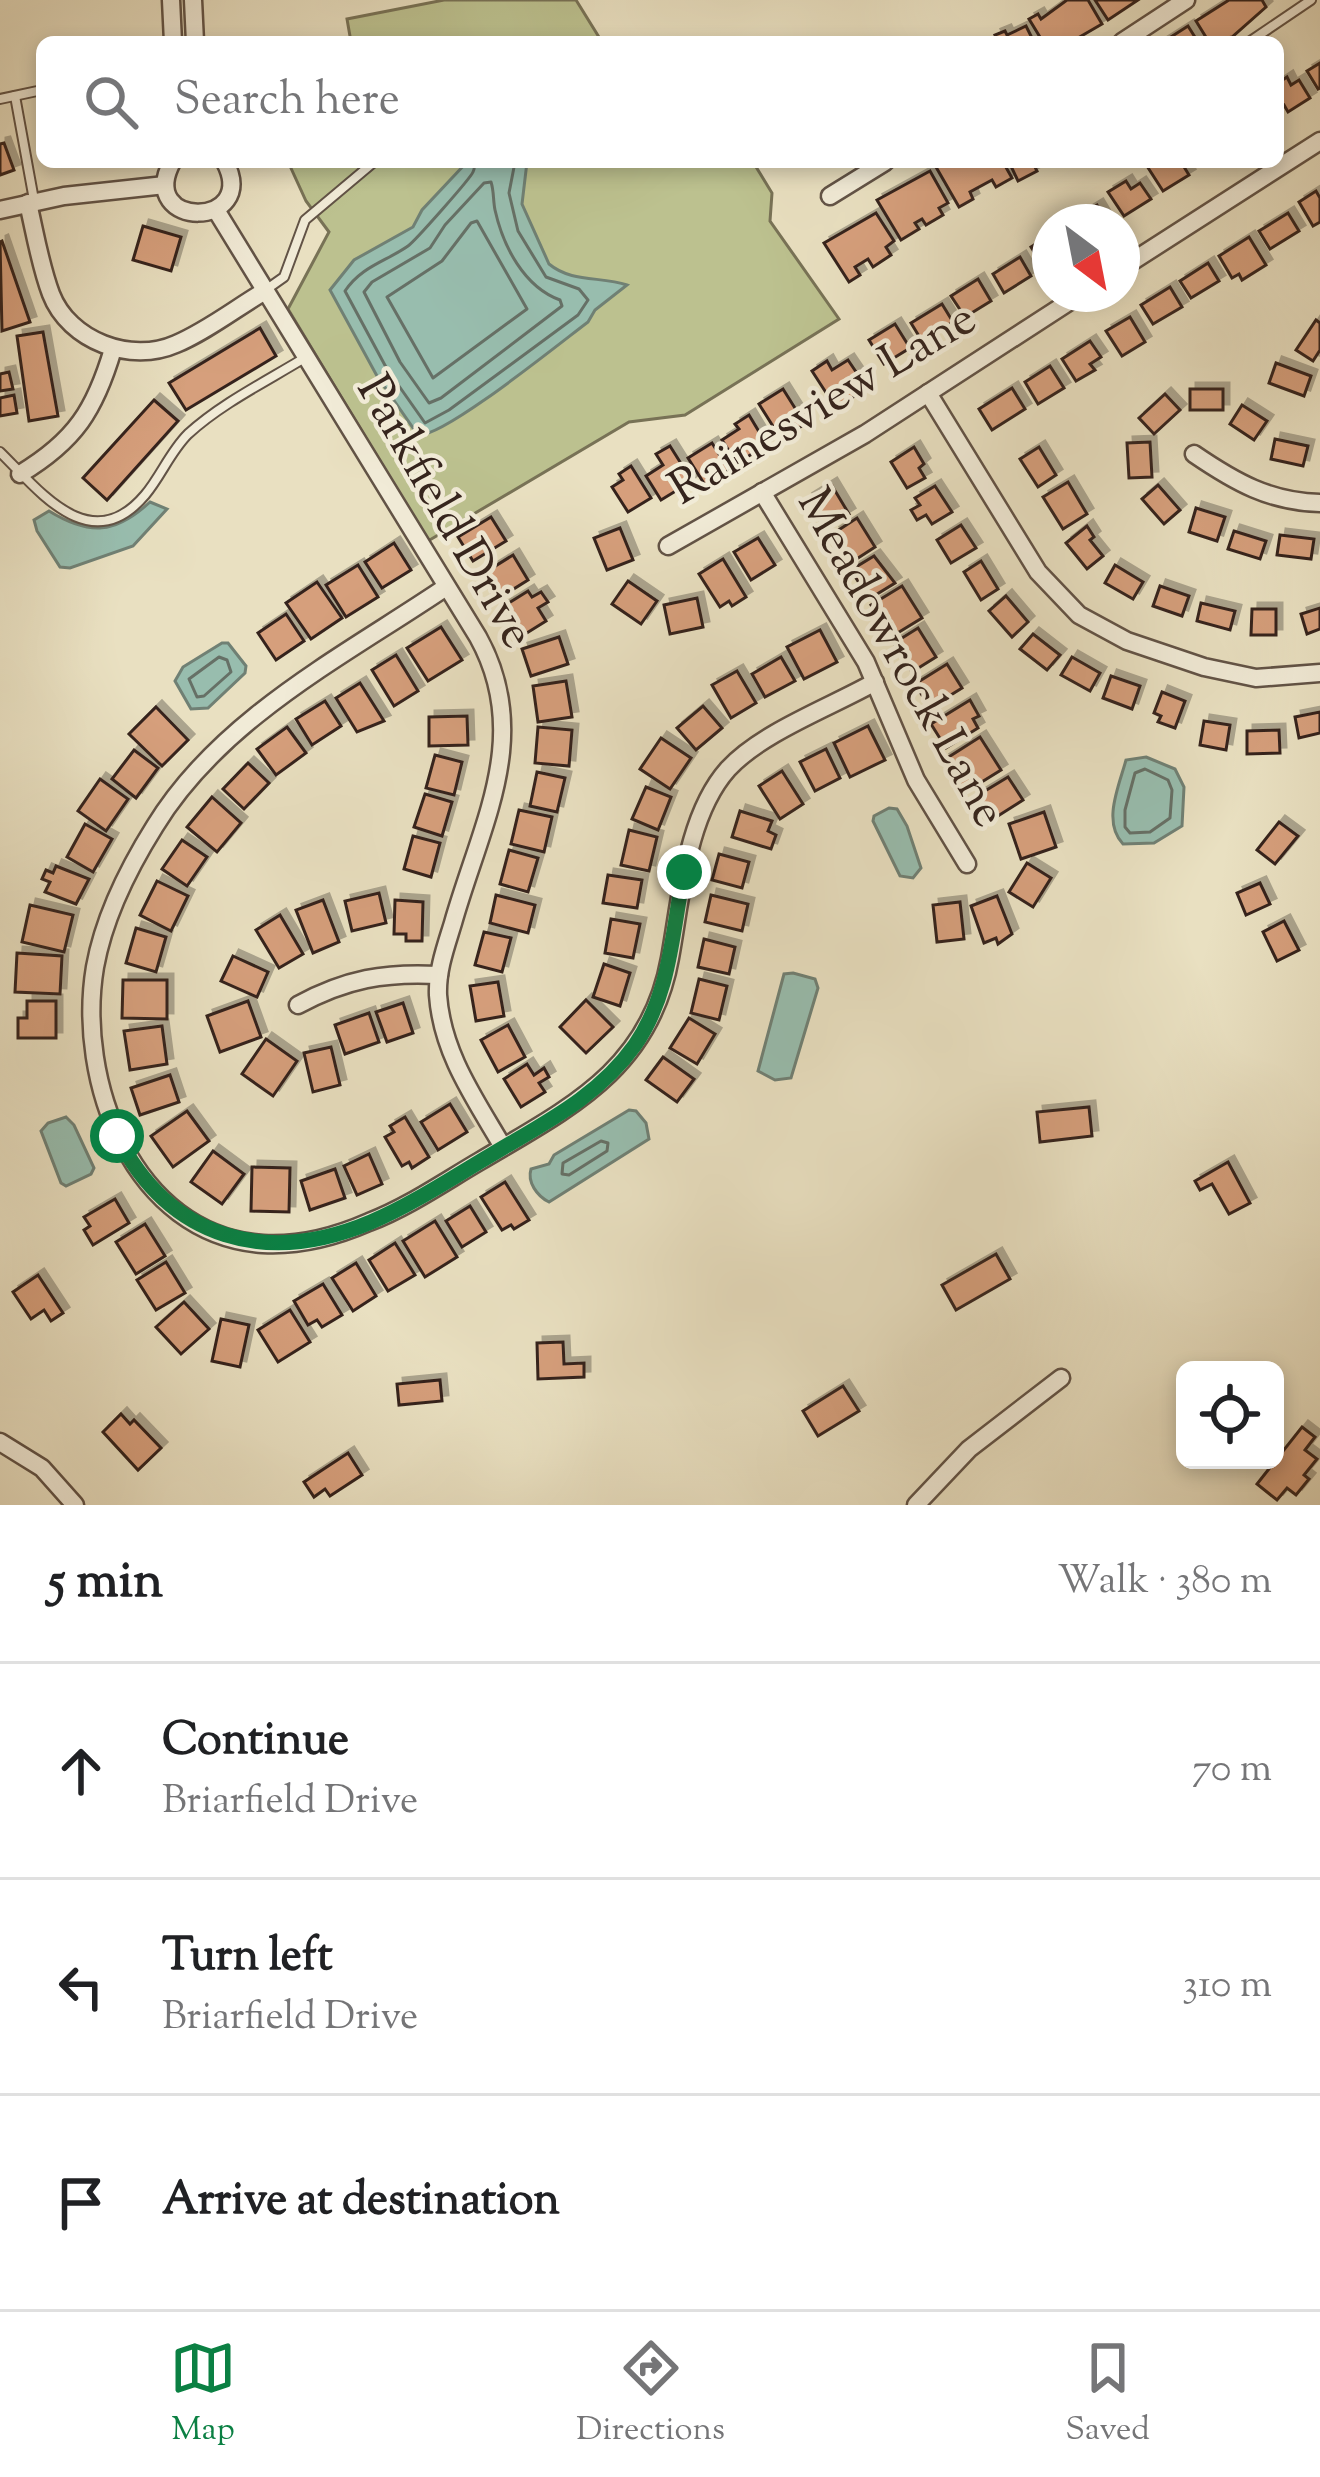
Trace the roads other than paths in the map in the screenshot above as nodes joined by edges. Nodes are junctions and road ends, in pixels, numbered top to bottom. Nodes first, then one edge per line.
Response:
1 (171, 0) edge
2 (193, 0) edge
3 (1186, 0) edge
4 (1311, 0) edge
5 (173, 36) edge
6 (195, 36) edge
7 (1131, 36) edge
8 (1258, 36) edge
9 (36, 91) edge
10 (15, 96) junction
11 (0, 99) edge
12 (1320, 141) edge
13 (1284, 164) edge
14 (170, 168) edge
15 (227, 168) edge
16 (367, 168) edge
17 (875, 168) edge
18 (1278, 168) edge
19 (165, 185) junction
20 (830, 196) dead end
21 (32, 202) junction
22 (0, 209) edge
23 (216, 209) junction
24 (1140, 256) edge
25 (265, 291) junction
26 (1054, 312) edge
27 (113, 349) junction
28 (306, 357) junction
29 (928, 393) junction
30 (0, 452) edge
31 (1195, 454) dead end
32 (20, 473) junction
33 (762, 492) junction
34 (1320, 503) edge
35 (668, 546) dead end
36 (446, 587) junction
37 (1320, 673) edge
38 (875, 682) junction
39 (968, 864) dead end
40 (439, 976) junction
41 (298, 1006) dead end
42 (503, 1147) junction
43 (1061, 1378) dead end
44 (0, 1442) edge
45 (75, 1505) edge
46 (916, 1505) edge

1 - 5 street
2 - 6 street
3 - 7 street
4 - 8 lane
9 - 10 lane
10 - 11 lane
10 - 21 lane
12 - 13 street
14 - 19 street
15 - 23 street
16 - 25 lane
17 - 20 street
18 - 24 street
19 - 21 street
19 - 23 street
21 - 22 street
21 - 27 street
23 - 25 street, Parkfield Drive
25 - 27 street
25 - 28 street, Parkfield Drive
26 - 29 street, Rainesview Lane
27 - 32 street
28 - 32 lane
28 - 36 street, Parkfield Drive
29 - 33 street, Rainesview Lane
29 - 37 street
30 - 32 lane
31 - 34 street
33 - 35 street, Rainesview Lane
33 - 38 street, Meadowrock Lane
36 - 40 street, Parkfield Drive
36 - 42 street
38 - 39 street, Meadowrock Lane
38 - 42 street
40 - 41 street
40 - 42 street, Parkfield Drive
43 - 46 street
44 - 45 street

